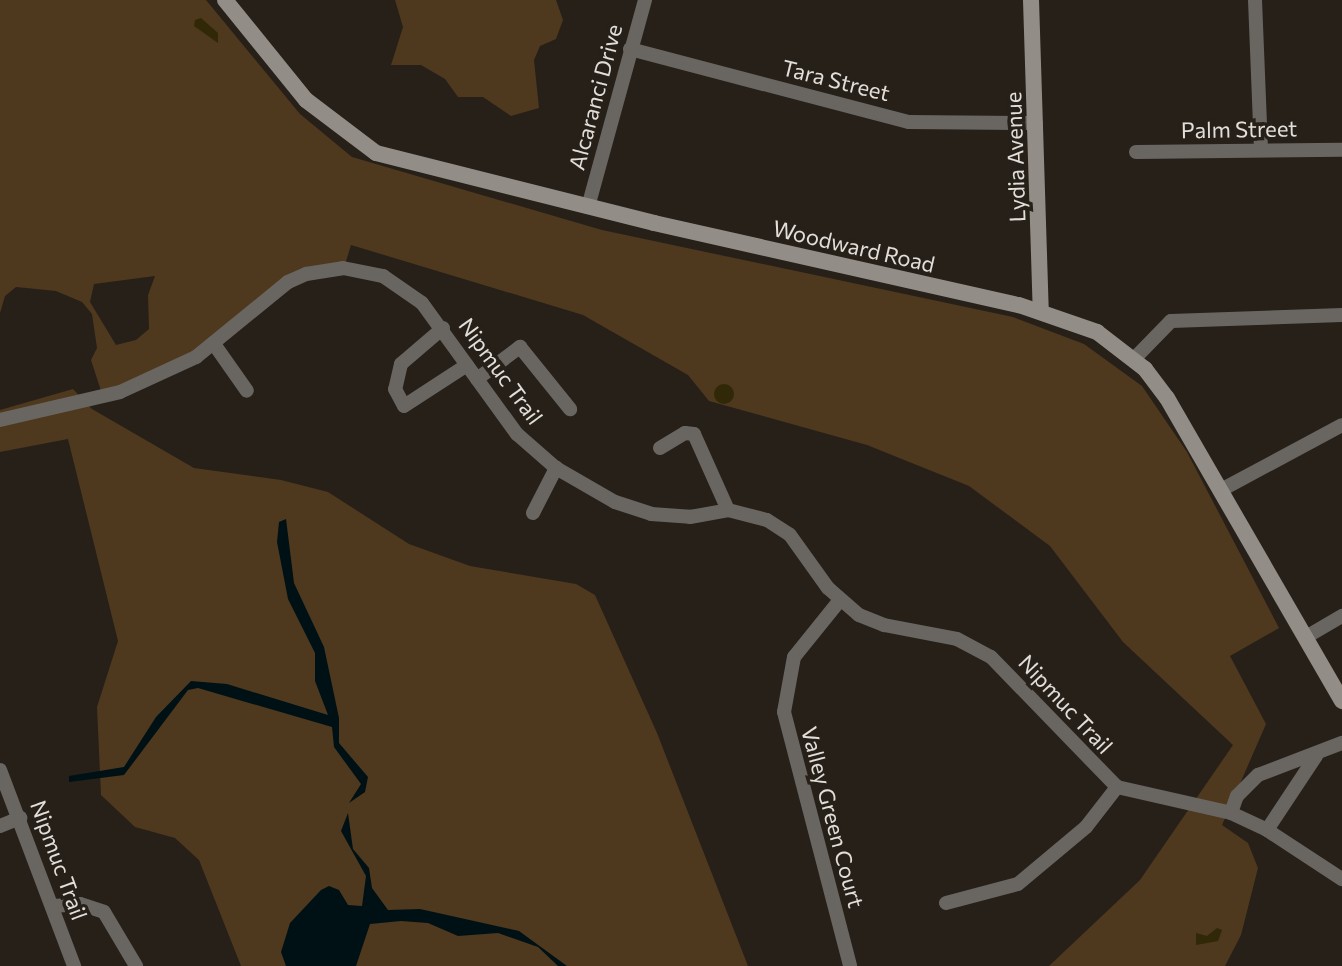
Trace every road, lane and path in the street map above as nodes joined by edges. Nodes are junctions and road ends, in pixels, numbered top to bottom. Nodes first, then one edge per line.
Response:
1 (225, 0) edge
2 (645, 0) edge
3 (1031, 0) edge
4 (1255, 0) edge
5 (630, 49) junction
6 (1036, 123) junction
7 (1261, 149) junction
8 (1342, 150) edge
9 (1136, 152) dead end
10 (588, 207) junction
11 (1041, 312) junction
12 (1342, 315) edge
13 (443, 328) junction
14 (214, 344) junction
15 (1134, 359) junction
16 (467, 365) junction
17 (477, 379) junction
18 (247, 391) dead end
19 (570, 409) dead end
20 (0, 420) edge
21 (1342, 425) edge
22 (660, 448) dead end
23 (556, 468) junction
24 (1221, 490) junction
25 (728, 510) junction
26 (533, 513) dead end
27 (840, 600) junction
28 (1342, 616) edge
29 (1306, 637) junction
30 (1342, 701) edge
31 (1342, 743) edge
32 (1316, 756) junction
33 (0, 770) edge
34 (1117, 787) junction
35 (1231, 813) junction
36 (20, 818) junction
37 (0, 826) edge
38 (1267, 830) junction
39 (1342, 879) edge
40 (946, 903) dead end
41 (53, 906) junction
42 (74, 966) edge
43 (136, 966) edge
44 (850, 966) edge

1 - 10 street, Woodward Road
2 - 5 street, Alcaranci Drive
3 - 6 street, Lydia Avenue
4 - 7 street
5 - 6 street, Tara Street
5 - 10 street, Alcaranci Drive
6 - 11 street, Lydia Avenue
7 - 8 street, Palm Street
7 - 9 street, Palm Street
10 - 11 street, Woodward Road
11 - 15 street, Woodward Road
12 - 15 street
13 - 14 street, Nipmuc Trail
13 - 16 street, Nipmuc Trail
13 - 16 street
14 - 18 street
14 - 20 street, Nipmuc Trail
15 - 24 street, Woodward Road
16 - 17 street, Nipmuc Trail
17 - 19 street
17 - 23 street, Nipmuc Trail
21 - 24 street
22 - 25 street
23 - 25 street, Nipmuc Trail
23 - 26 street
24 - 29 street, Woodward Road
25 - 27 street, Nipmuc Trail
27 - 34 street, Nipmuc Trail
27 - 44 street, Valley Green Court
28 - 29 street
29 - 30 street, Woodward Road
31 - 32 street
32 - 35 street
32 - 38 street
33 - 36 street, Nipmuc Trail
34 - 35 street
34 - 40 street
35 - 38 street
36 - 37 street
36 - 41 street, Nipmuc Trail
38 - 39 street
41 - 42 street, Nipmuc Trail
41 - 43 street

